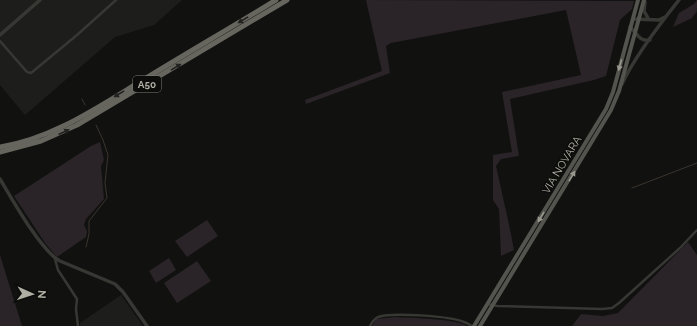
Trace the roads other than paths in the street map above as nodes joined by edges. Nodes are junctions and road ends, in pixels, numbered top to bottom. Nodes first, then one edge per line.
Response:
1 (40, 0) edge
2 (116, 0) edge
3 (276, 0) edge
4 (287, 0) edge
5 (638, 0) edge
6 (644, 0) edge
7 (679, 0) edge
8 (666, 16) junction
9 (639, 18) junction
10 (648, 18) junction
11 (633, 19) junction
12 (652, 19) junction
13 (630, 27) junction
14 (656, 31) junction
15 (635, 32) junction
16 (0, 35) edge
17 (650, 40) junction
18 (0, 41) edge
19 (619, 91) junction
20 (0, 146) edge
21 (0, 152) edge
22 (0, 179) edge
23 (697, 230) edge
24 (55, 259) junction
25 (60, 261) junction
26 (57, 268) junction
27 (490, 304) junction
28 (78, 326) edge
29 (147, 326) edge
30 (370, 326) edge
31 (473, 326) edge
32 (480, 326) edge

1 - 16 street
2 - 18 street
3 -> 20 highway, A50
21 -> 4 highway, A50
5 - 11 main road, VIA NOVARA
6 - 9 main road, VIA NOVARA
6 - 10 street, VIA NOVARA
7 - 8 street, VIA NOVARA
8 - 12 street
8 - 14 street, VIA NOVARA
9 - 10 street
9 - 11 street
9 - 15 main road, VIA NOVARA
10 - 12 street
11 - 13 main road, VIA NOVARA
12 - 14 street
13 - 15 street
13 -> 27 main road, VIA NOVARA
14 - 17 street, VIA NOVARA
15 - 17 street
15 - 19 main road, VIA NOVARA
17 - 19 street, VIA NOVARA
27 -> 19 main road, VIA NOVARA
22 - 24 street
23 - 27 street
24 - 25 street
24 - 26 street
25 - 26 street
25 - 29 street
26 - 28 street
27 - 31 main road, VIA NOVARA
27 - 32 main road, VIA NOVARA
30 - 31 street

